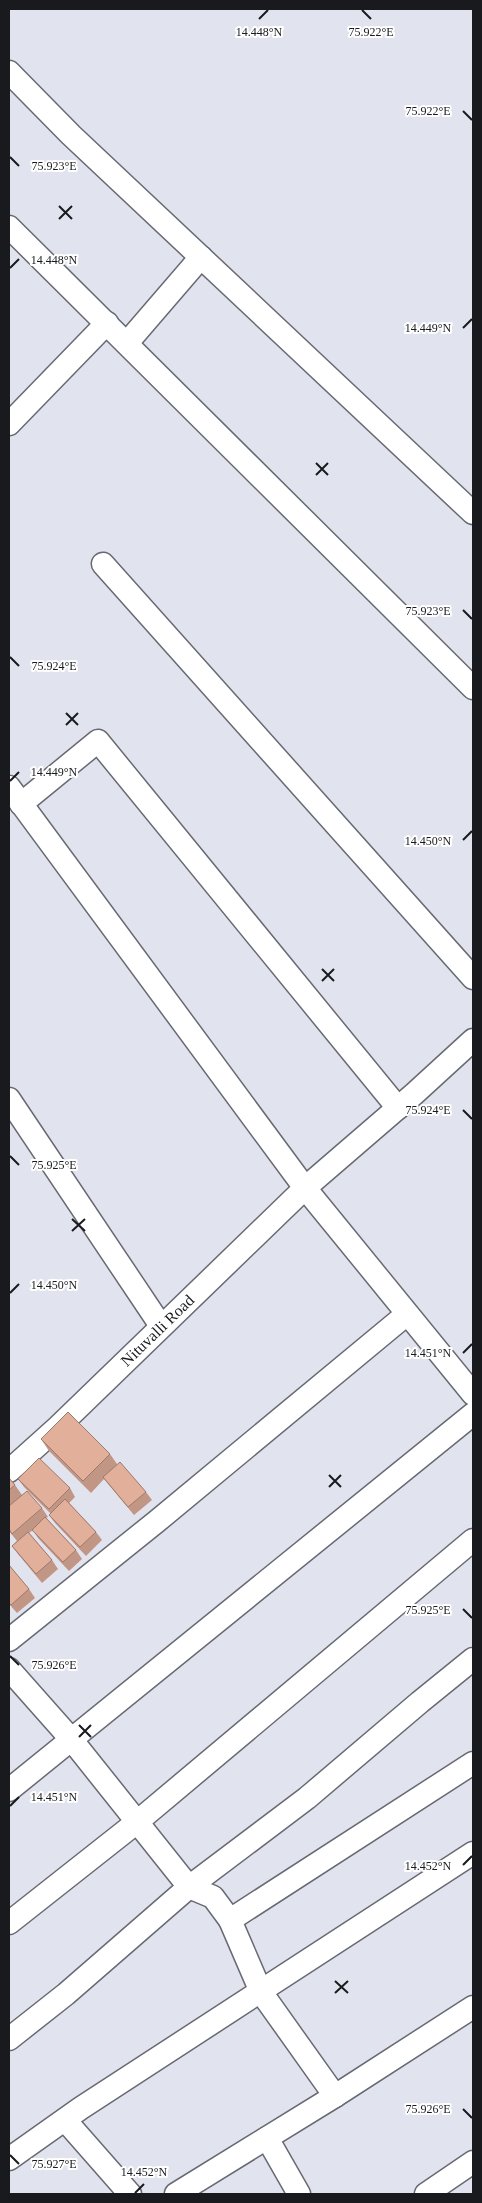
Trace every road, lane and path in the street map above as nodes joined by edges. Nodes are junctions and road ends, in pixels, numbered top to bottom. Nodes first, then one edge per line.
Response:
1 (9, 72) edge
2 (9, 227) edge
3 (201, 258) junction
4 (107, 323) junction
5 (127, 343) junction
6 (9, 424) edge
7 (473, 513) edge
8 (103, 564) dead end
9 (473, 688) edge
10 (15, 795) edge
11 (473, 978) edge
12 (473, 1040) edge
13 (9, 1099) edge
14 (398, 1108) junction
15 (305, 1188) junction
16 (406, 1314) junction
17 (161, 1326) junction
18 (470, 1383) edge
19 (473, 1414) edge
20 (9, 1471) edge
21 (473, 1540) edge
22 (9, 1640) edge
23 (473, 1660) edge
24 (9, 1669) edge
25 (71, 1739) junction
26 (473, 1763) edge
27 (9, 1790) edge
28 (137, 1822) junction
29 (473, 1853) edge
30 (189, 1887) junction
31 (230, 1920) junction
32 (9, 1923) edge
33 (261, 1992) junction
34 (473, 2007) edge
35 (9, 2039) edge
36 (335, 2096) junction
37 (65, 2120) junction
38 (267, 2138) junction
39 (9, 2159) edge
40 (473, 2162) edge
41 (130, 2194) edge
42 (176, 2194) edge
43 (299, 2194) edge
44 (426, 2194) edge

1 - 3 street
2 - 4 street
3 - 5 street
3 - 7 street
4 - 5 street
4 - 6 street
5 - 9 street
8 - 11 street
10 - 14 street
10 - 15 street
12 - 14 street, Nituvalli Road
13 - 17 street
14 - 15 street, Nituvalli Road
15 - 16 street
15 - 17 street, Nituvalli Road
16 - 18 street
16 - 22 street
17 - 20 street, Nituvalli Road
19 - 25 street
21 - 28 street
23 - 30 street
24 - 25 street
25 - 27 street
25 - 28 street
26 - 31 street
28 - 30 street
28 - 32 street
29 - 33 street
30 - 31 street
30 - 35 street
31 - 33 street
33 - 36 street
33 - 37 street
34 - 36 street
36 - 38 street
37 - 39 street
37 - 41 street
38 - 42 street
38 - 43 street
40 - 44 street

